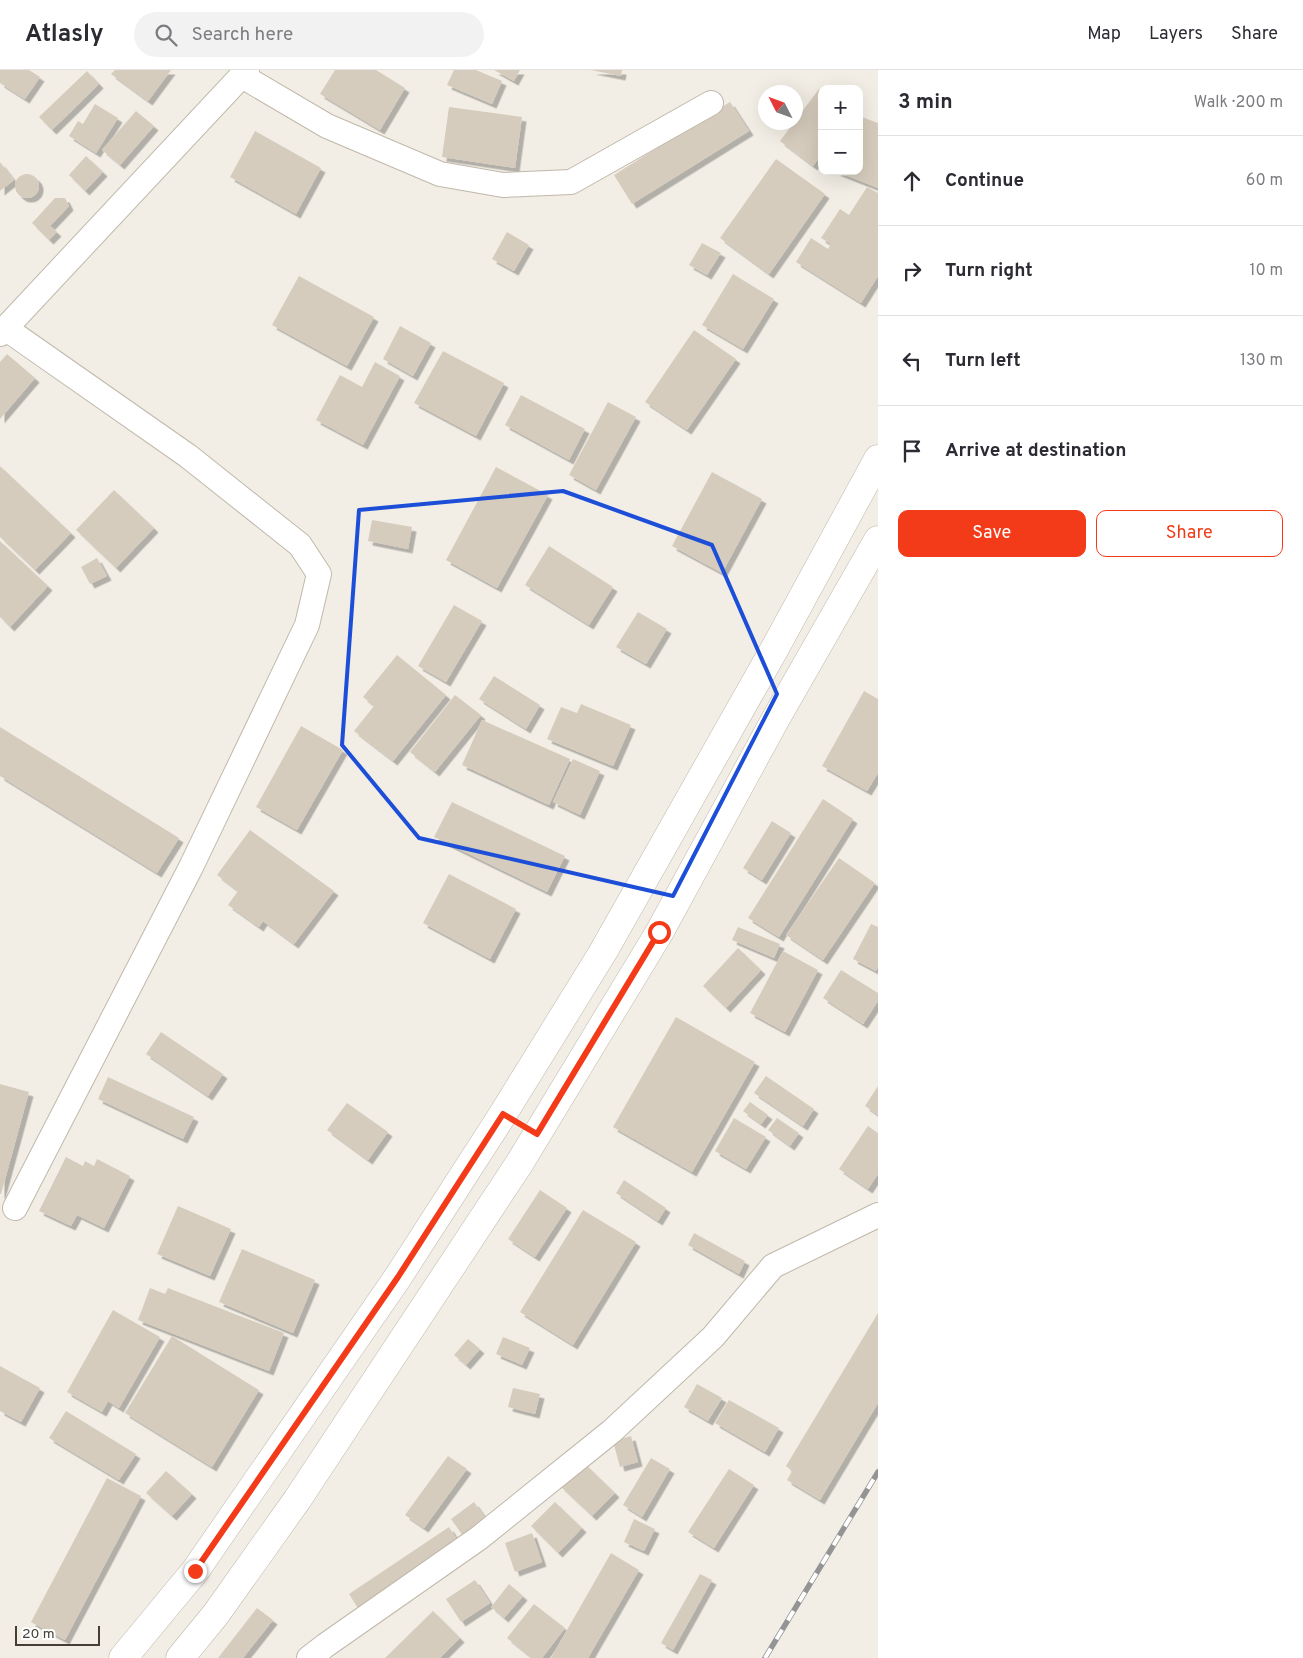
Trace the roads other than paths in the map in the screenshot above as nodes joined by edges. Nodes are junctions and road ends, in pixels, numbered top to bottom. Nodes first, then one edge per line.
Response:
1 (244, 73) edge
2 (711, 103) dead end
3 (2, 331) edge
4 (878, 458) edge
5 (878, 540) edge
6 (503, 1114) junction
7 (537, 1134) junction
8 (15, 1208) dead end
9 (878, 1215) edge
10 (123, 1658) edge
11 (180, 1658) edge
12 (310, 1658) edge

1 - 2 street
1 - 3 street
3 - 8 street
4 - 6 street
5 - 7 street
6 - 7 street
6 - 10 street
7 - 11 street
9 - 12 street

